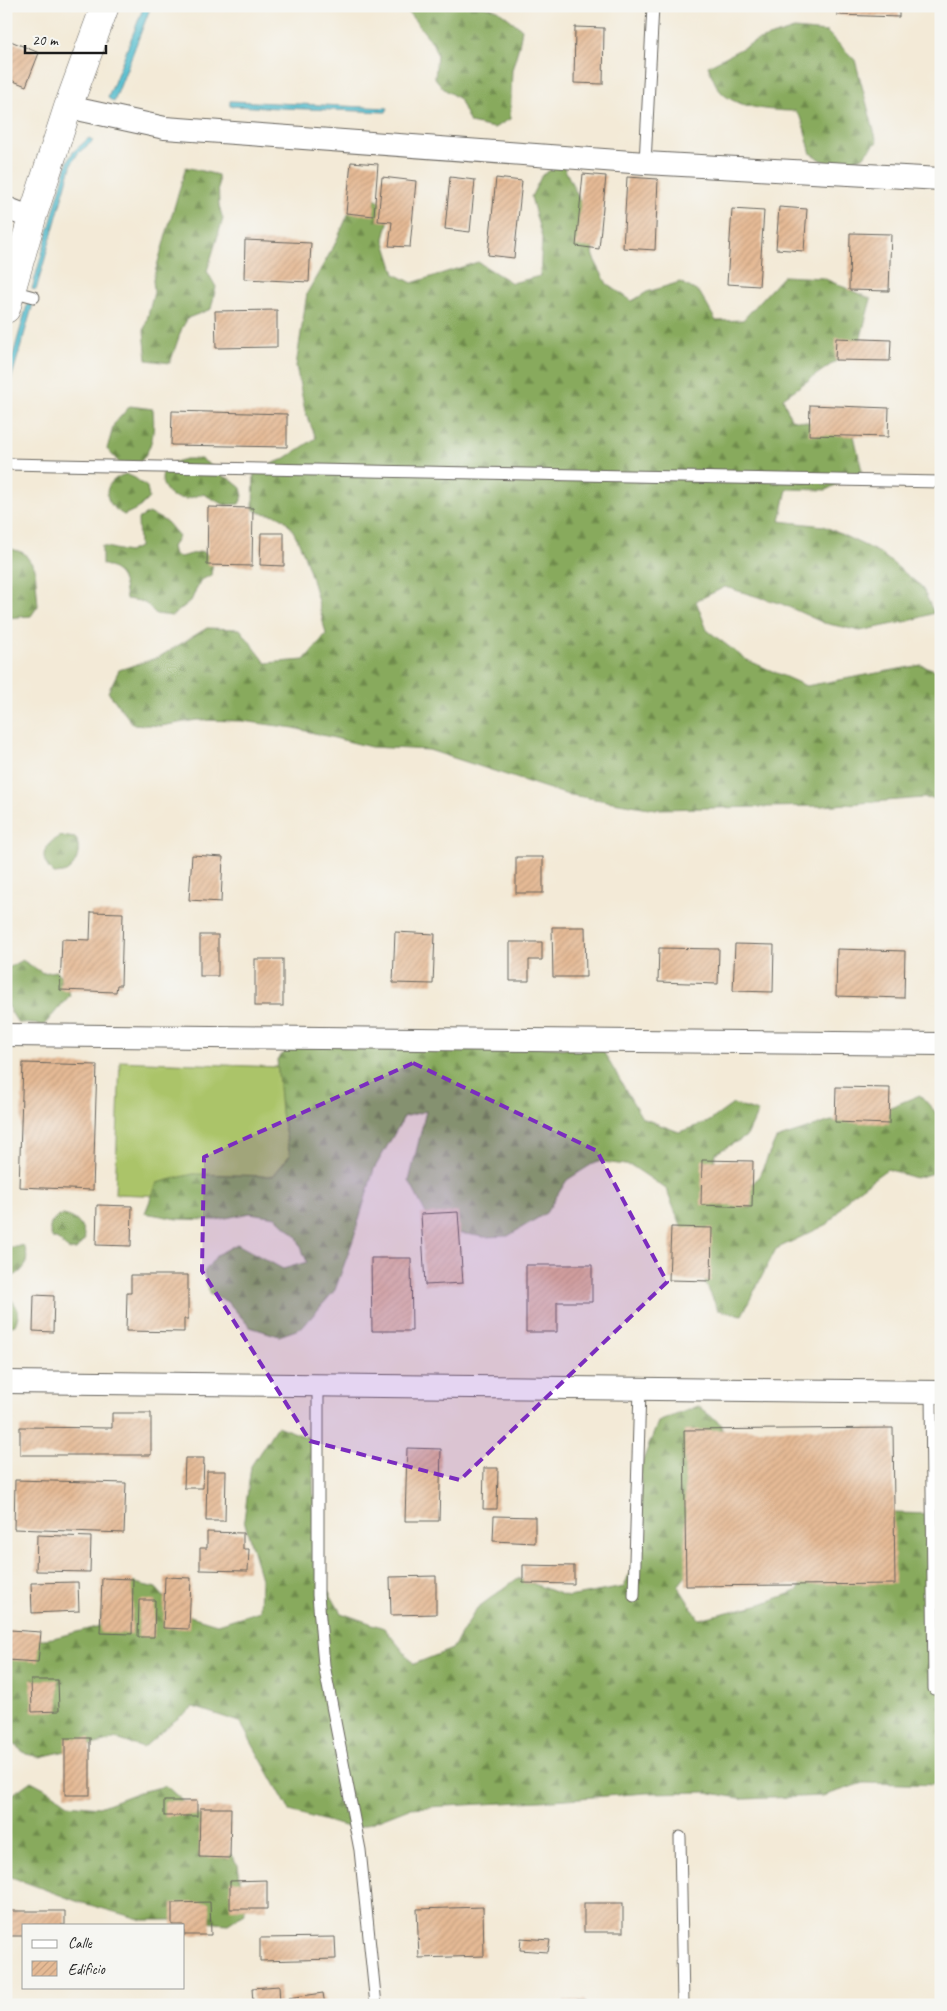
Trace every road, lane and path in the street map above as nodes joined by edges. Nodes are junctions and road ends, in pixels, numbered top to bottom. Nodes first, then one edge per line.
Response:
1 (105, 6) edge
2 (653, 6) edge
3 (68, 107) junction
4 (645, 163) junction
5 (941, 179) edge
6 (6, 208) edge
7 (32, 218) junction
8 (17, 299) edge
9 (6, 464) edge
10 (941, 482) edge
11 (6, 1035) edge
12 (941, 1044) edge
13 (6, 1382) edge
14 (318, 1385) junction
15 (640, 1389) junction
16 (936, 1392) edge
17 (634, 1596) dead end
18 (941, 1689) edge
19 (680, 1837) dead end
20 (376, 2005) edge
21 (683, 2005) edge

1 - 3 main road
2 - 4 lane
3 - 4 street
3 - 7 main road
4 - 5 street
6 - 7 street
7 - 8 main road
9 - 10 lane
11 - 12 street
13 - 14 street
14 - 15 street
14 - 20 lane
15 - 16 street
15 - 17 lane
16 - 18 lane
19 - 21 lane

